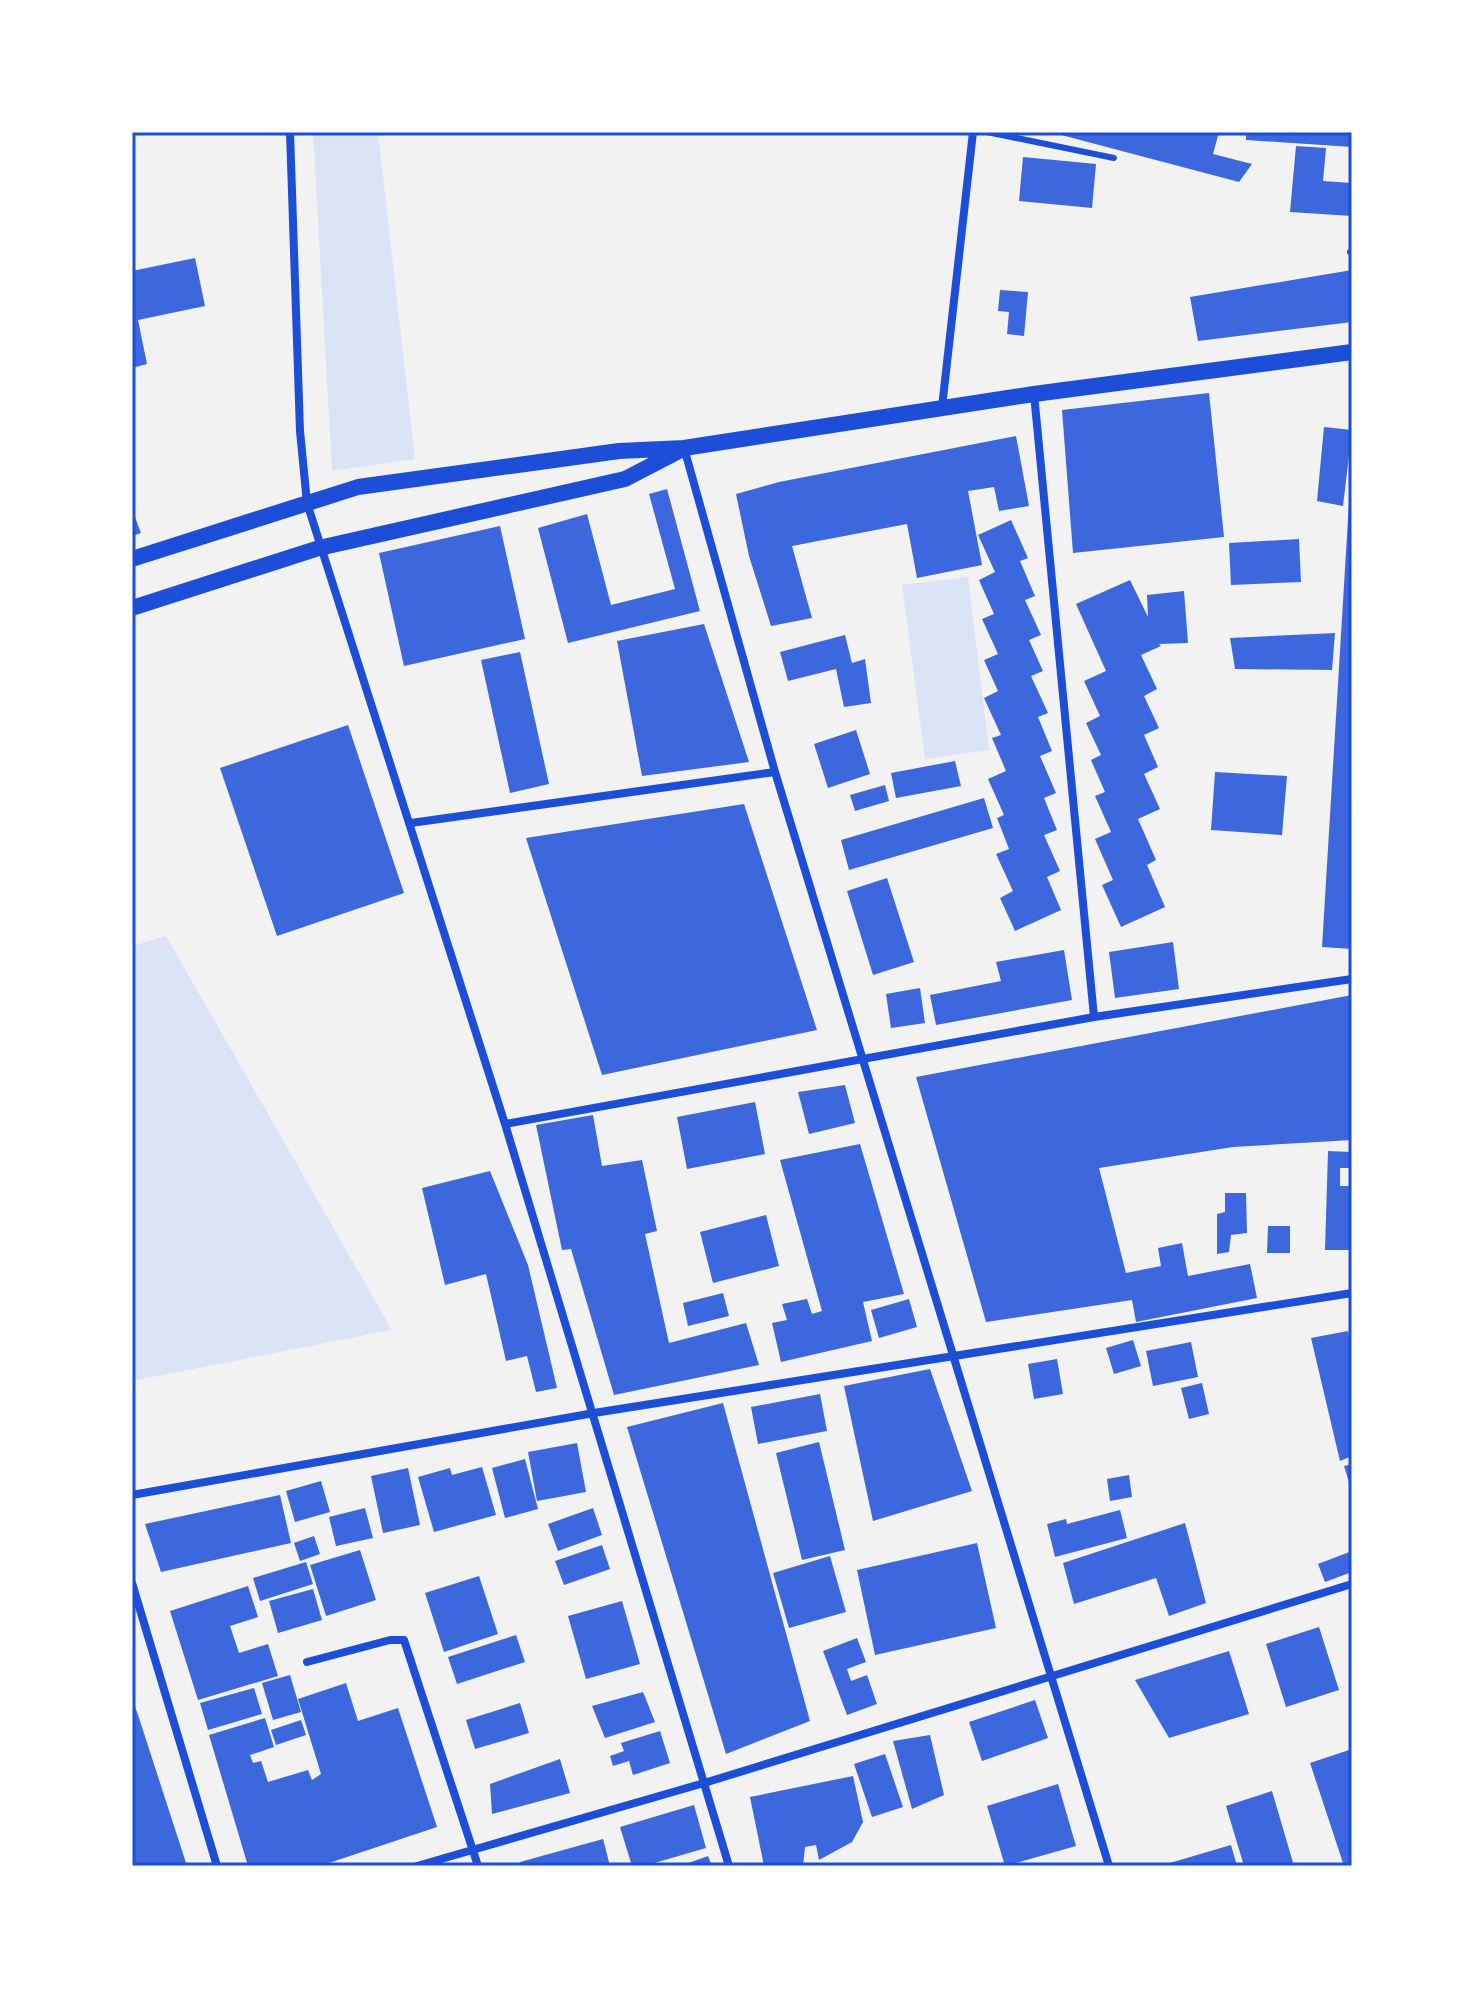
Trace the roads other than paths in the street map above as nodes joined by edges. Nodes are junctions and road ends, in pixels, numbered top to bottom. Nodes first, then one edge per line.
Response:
1 (290, 132) edge
2 (973, 132) edge
3 (987, 132) edge
4 (1114, 158) dead end
5 (1352, 352) edge
6 (1034, 394) junction
7 (942, 407) junction
8 (684, 448) junction
9 (307, 503) junction
10 (319, 548) junction
11 (132, 559) edge
12 (132, 608) edge
13 (775, 772) junction
14 (411, 823) junction
15 (1352, 979) edge
16 (1094, 1017) junction
17 (864, 1060) junction
18 (505, 1124) junction
19 (1352, 1293) edge
20 (952, 1355) junction
21 (594, 1413) junction
22 (132, 1495) edge
23 (132, 1583) edge
24 (1352, 1584) edge
25 (307, 1662) dead end
26 (1051, 1675) junction
27 (704, 1783) junction
28 (473, 1849) junction
29 (217, 1866) edge
30 (417, 1866) edge
31 (478, 1866) edge
32 (729, 1866) edge
33 (1109, 1866) edge

1 - 9 street
2 - 7 street
3 - 4 lane
5 - 6 main road
6 - 7 main road
6 - 16 street
7 - 8 main road
8 - 9 main road
8 - 10 main road
8 - 13 street
9 - 10 street
9 - 11 main road
10 - 12 main road
10 - 14 street
13 - 14 street
13 - 17 street
14 - 18 street
15 - 16 street
16 - 17 street
17 - 18 street
17 - 20 street
18 - 21 street
19 - 20 street
20 - 21 street
20 - 26 street
21 - 22 street
21 - 27 street
23 - 29 street
24 - 26 street
25 - 28 street
26 - 27 street
26 - 33 street
27 - 28 street
27 - 32 street
28 - 30 street
28 - 31 street

